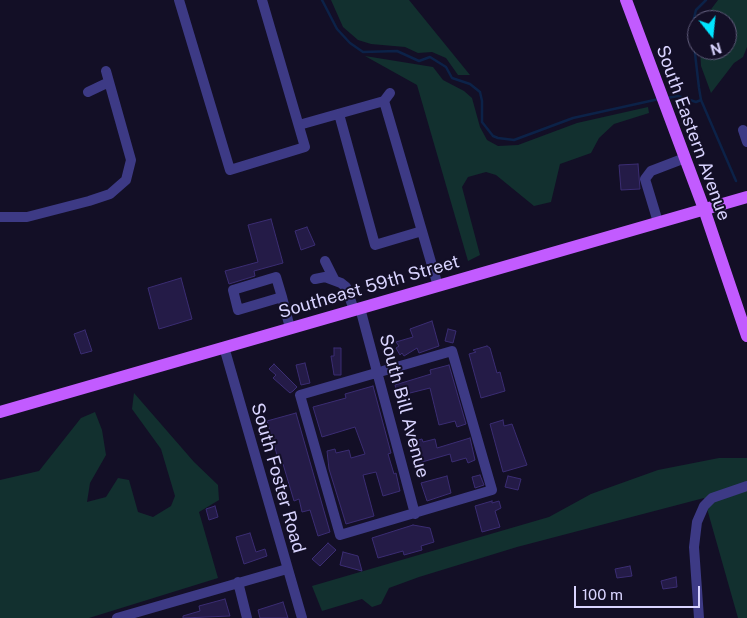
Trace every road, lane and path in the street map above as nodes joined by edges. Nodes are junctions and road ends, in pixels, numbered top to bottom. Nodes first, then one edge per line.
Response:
1 (179, 0) edge
2 (262, 0) edge
3 (626, 0) edge
4 (106, 71) dead end
5 (109, 82) junction
6 (88, 92) dead end
7 (339, 114) junction
8 (299, 125) junction
9 (743, 130) dead end
10 (747, 142) edge
11 (685, 158) junction
12 (747, 197) edge
13 (704, 209) junction
14 (0, 217) edge
15 (658, 222) junction
16 (422, 232) junction
17 (325, 261) dead end
18 (315, 279) dead end
19 (334, 280) junction
20 (438, 286) junction
21 (282, 297) junction
22 (357, 309) junction
23 (290, 328) junction
24 (747, 336) edge
25 (224, 347) junction
26 (379, 372) junction
27 (0, 412) edge
28 (747, 486) edge
29 (415, 514) junction
30 (287, 569) junction
31 (238, 582) junction
32 (152, 613) edge
33 (117, 618) edge
34 (248, 618) edge
35 (302, 618) edge
36 (699, 618) edge

1 - 8 street
2 - 8 street
3 - 11 main road, South Eastern Avenue
4 - 5 street
5 - 6 street
5 - 14 street
7 - 8 street
7 - 16 street
7 - 16 street
9 - 10 street
11 - 13 main road, South Eastern Avenue
11 - 15 street
12 - 13 main road, Southeast 59th Street
13 - 15 main road, Southeast 59th Street
13 - 24 main road, South Eastern Avenue
15 - 20 main road, Southeast 59th Street
16 - 20 street
17 - 19 street, South Bill Avenue
18 - 19 street
19 - 22 street, South Bill Avenue
20 - 22 main road, Southeast 59th Street
21 - 21 street
21 - 23 street
22 - 23 main road, Southeast 59th Street
22 - 26 street, South Bill Avenue
23 - 25 main road, Southeast 59th Street
25 - 27 main road, Southeast 59th Street
25 - 30 street, South Foster Road
26 - 29 street, South Bill Avenue
26 - 29 street
26 - 29 street
28 - 36 street
30 - 31 street
30 - 35 street, South Foster Road
31 - 32 street
31 - 34 street
32 - 33 street

